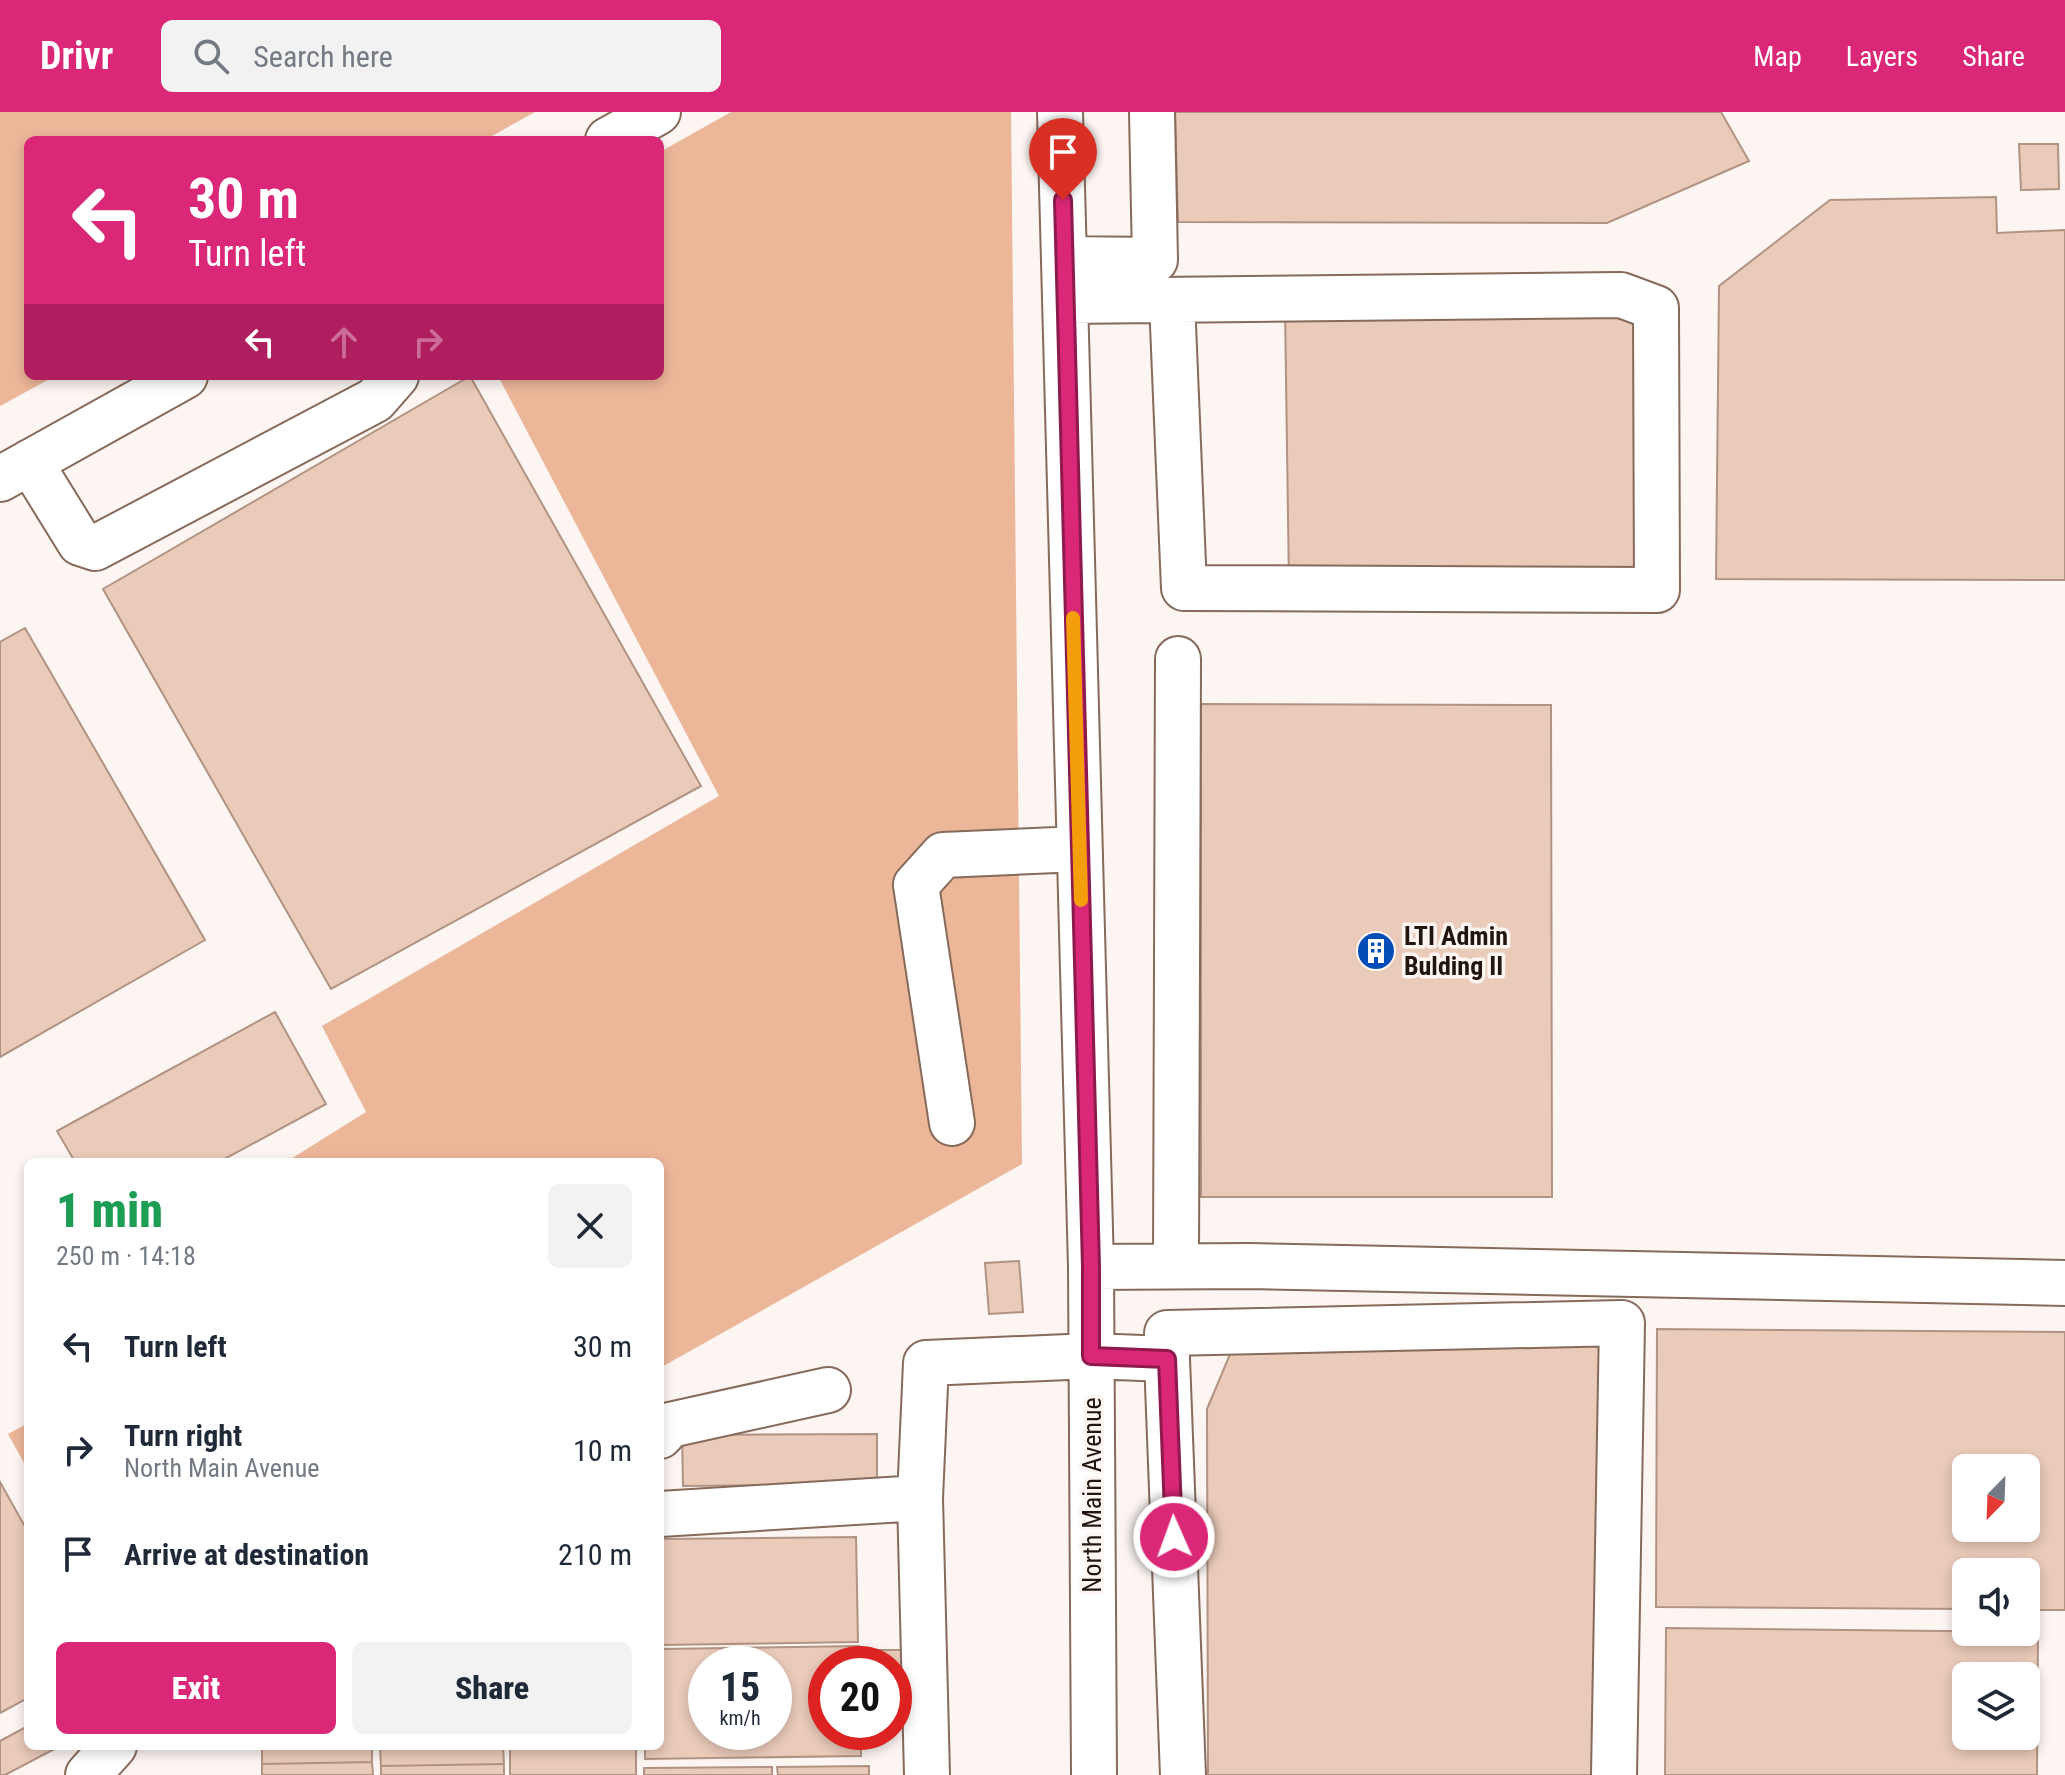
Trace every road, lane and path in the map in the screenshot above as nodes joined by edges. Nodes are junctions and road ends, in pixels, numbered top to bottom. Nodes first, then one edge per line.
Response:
1 (658, 112) edge
2 (1060, 112) edge
3 (1152, 112) edge
4 (615, 136) edge
5 (1065, 280) junction
6 (1172, 301) junction
7 (178, 380) edge
8 (392, 380) edge
9 (15, 471) edge
10 (1178, 659) dead end
11 (1079, 849) junction
12 (952, 1123) dead end
13 (1176, 1266) junction
14 (1091, 1267) junction
15 (2065, 1283) edge
16 (1091, 1356) junction
17 (1167, 1359) junction
18 (828, 1390) dead end
19 (664, 1432) edge
20 (920, 1498) junction
21 (664, 1514) edge
22 (110, 1750) edge
23 (88, 1775) edge
24 (927, 1775) edge
25 (1094, 1775) edge
26 (1183, 1775) edge
27 (1614, 1775) edge

1 - 4 street
2 - 5 street, North Main Avenue
3 - 5 street
5 - 6 street
5 - 11 street, North Main Avenue
6 - 6 street
7 - 9 street
8 - 9 street
10 - 13 street
11 - 12 street
11 - 14 street, North Main Avenue
13 - 14 street
13 - 15 street
14 - 16 street, North Main Avenue
16 - 17 street
16 - 20 street
16 - 25 street, North Main Avenue
17 - 26 street
17 - 27 street
18 - 19 street
20 - 21 street
20 - 24 street
22 - 23 street

